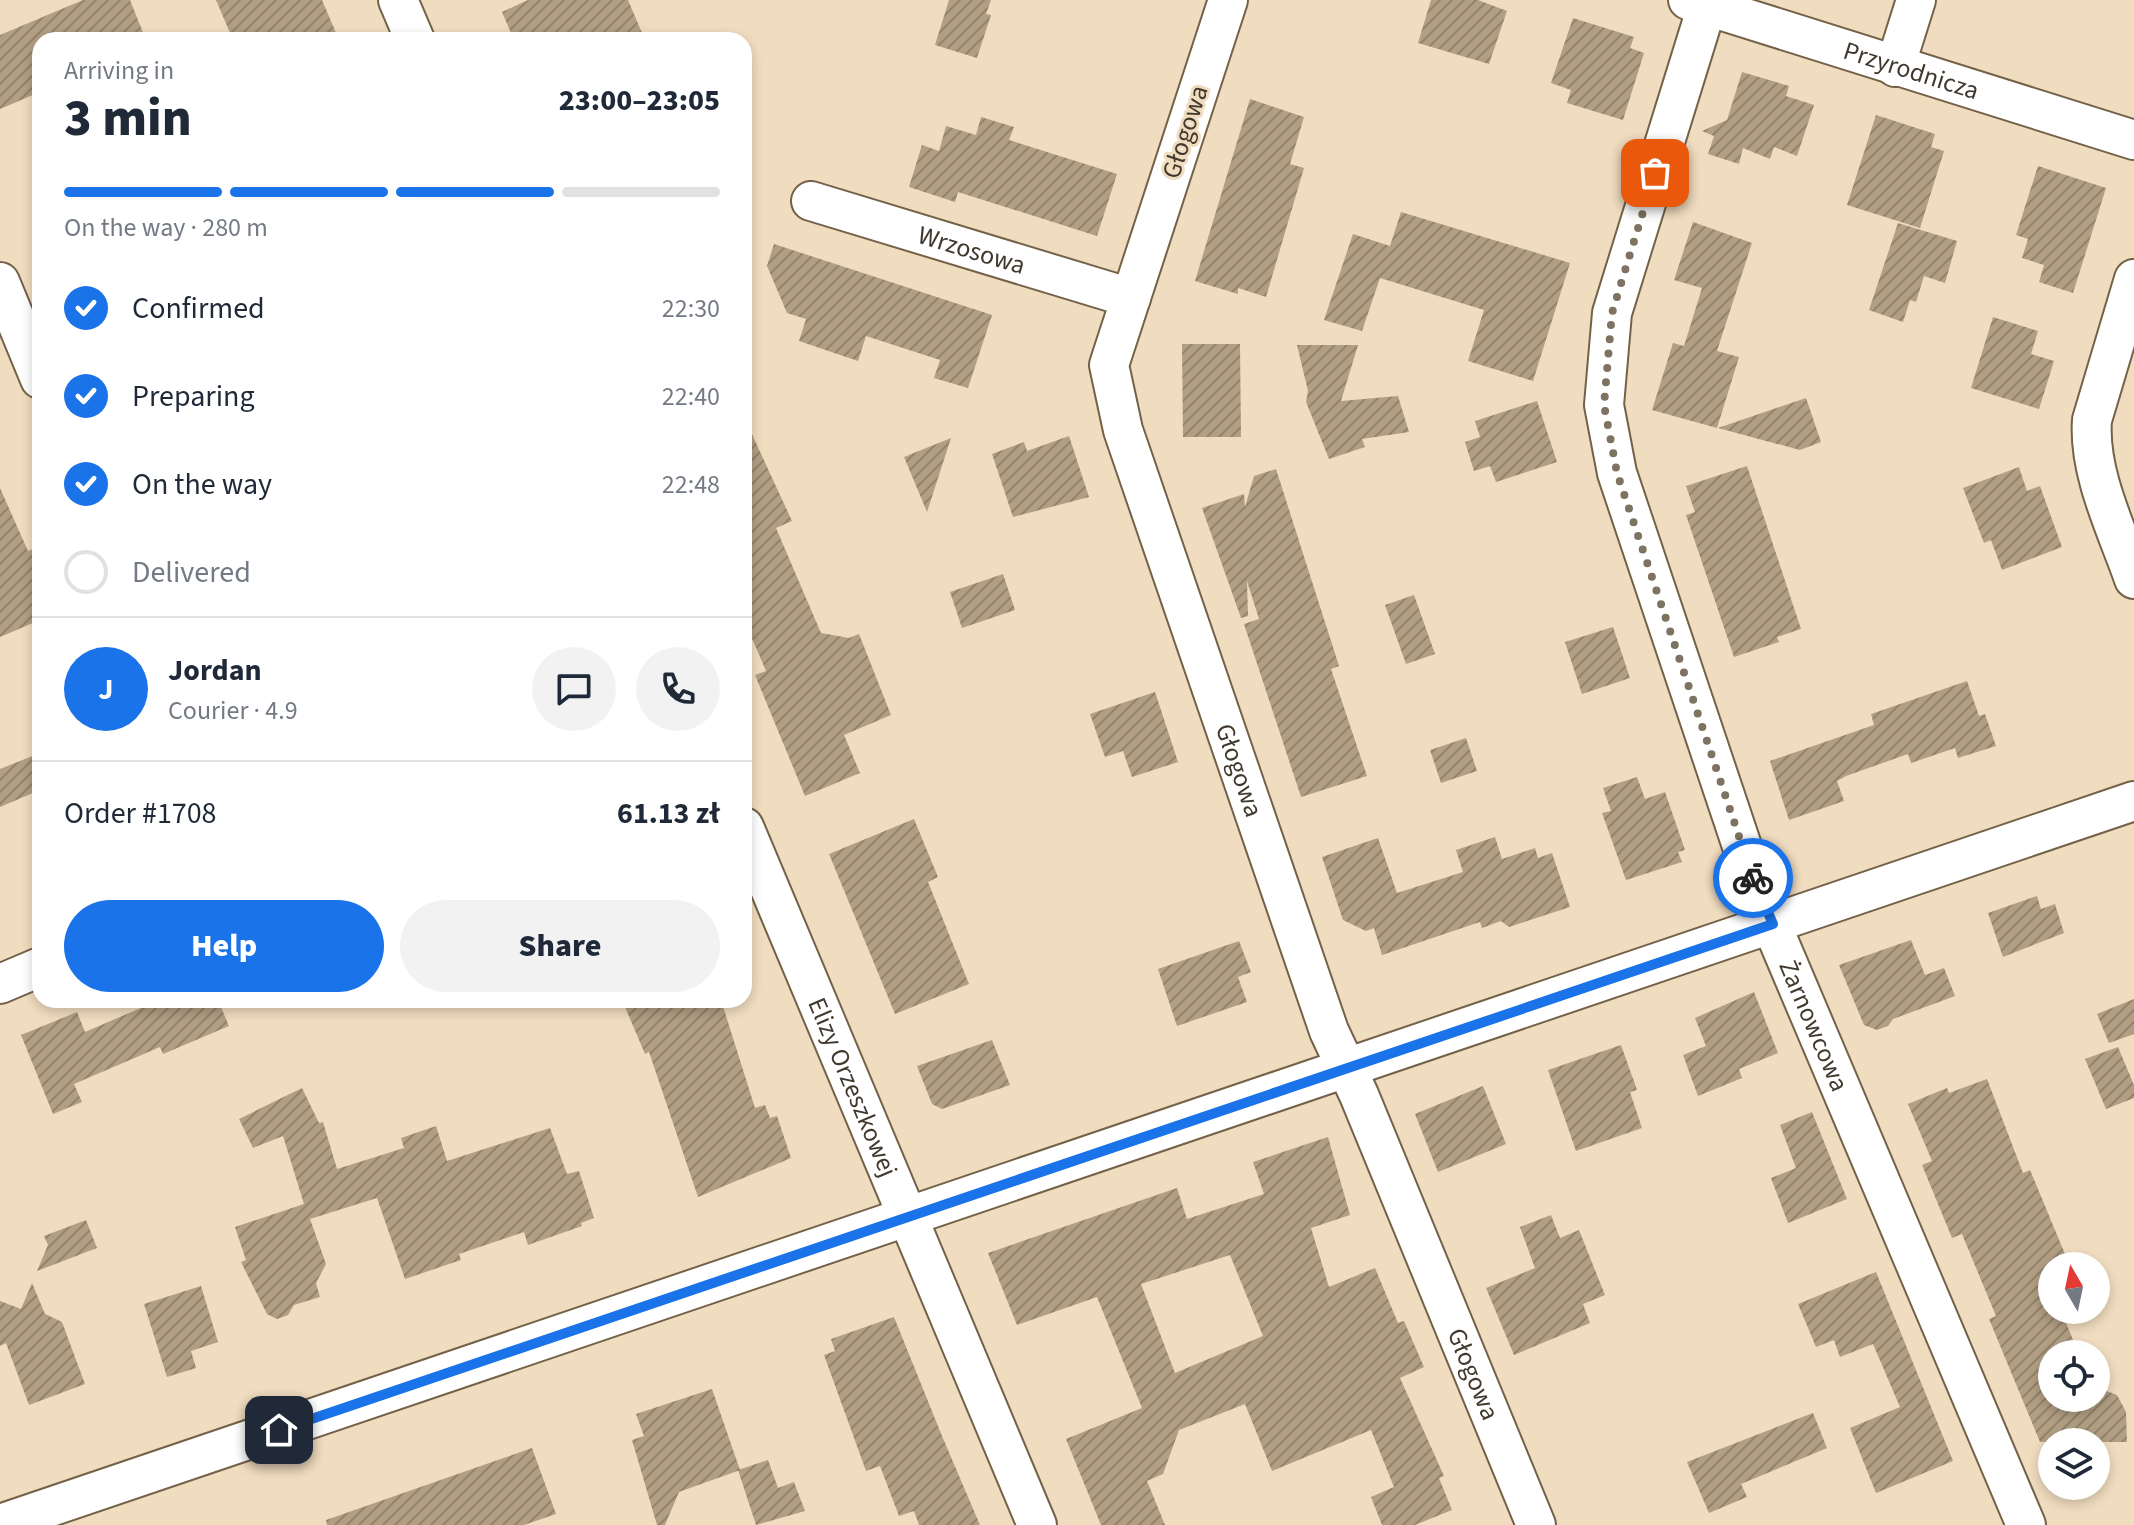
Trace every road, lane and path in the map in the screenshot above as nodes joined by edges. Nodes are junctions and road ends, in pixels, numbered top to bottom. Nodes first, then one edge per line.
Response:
1 (398, 0) edge
2 (1228, 0) edge
3 (1916, 0) edge
4 (1698, 3) edge
5 (412, 32) edge
6 (1895, 67) junction
7 (2134, 140) edge
8 (811, 201) dead end
9 (2134, 279) edge
10 (0, 282) edge
11 (1131, 298) junction
12 (32, 360) edge
13 (2134, 579) edge
14 (2134, 801) edge
15 (752, 846) edge
16 (1773, 924) junction
17 (32, 970) edge
18 (0, 984) edge
19 (1346, 1069) junction
20 (907, 1216) junction
21 (3, 1515) edge
22 (1037, 1525) edge
23 (1536, 1525) edge
24 (2026, 1525) edge

1 - 5 street
2 - 11 street, Głogowa
3 - 6 street
4 - 6 street, Przyrodnicza
4 - 16 street, Żarnowcowa
6 - 7 street, Przyrodnicza
8 - 11 street, Wrzosowa
9 - 13 street
10 - 12 street
11 - 19 street, Głogowa
14 - 16 street
15 - 20 street, Elizy Orzeszkowej
16 - 19 street
16 - 24 street, Żarnowcowa
17 - 18 street
19 - 20 street
19 - 23 street, Głogowa
20 - 21 street
20 - 22 street, Elizy Orzeszkowej

